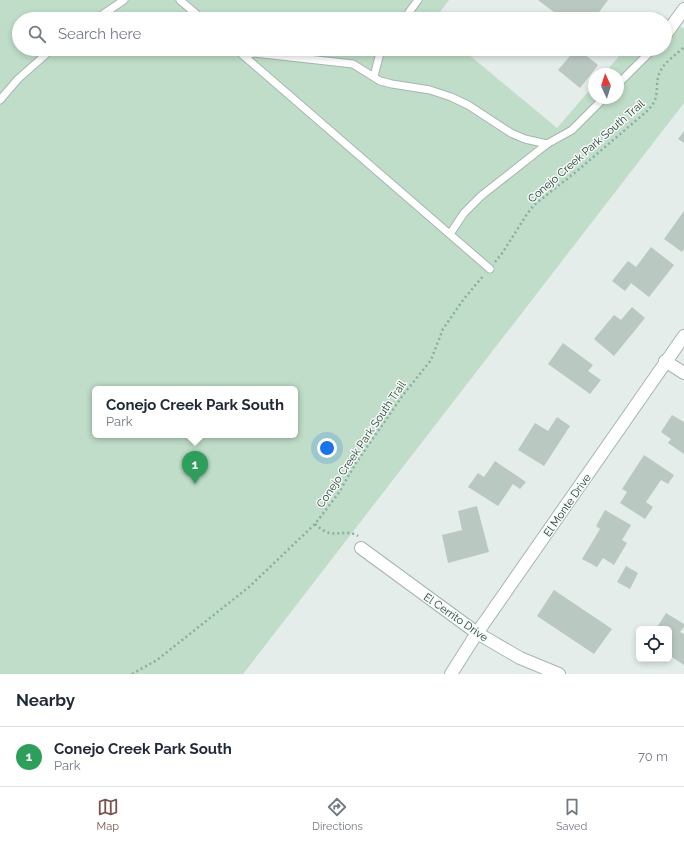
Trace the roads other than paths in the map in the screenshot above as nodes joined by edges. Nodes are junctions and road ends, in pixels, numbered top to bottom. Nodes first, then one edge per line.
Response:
1 (124, 0) edge
2 (180, 0) edge
3 (418, 0) edge
4 (684, 9) edge
5 (106, 12) edge
6 (194, 12) edge
7 (409, 12) edge
8 (672, 25) edge
9 (44, 56) edge
10 (244, 56) edge
11 (282, 56) edge
12 (379, 56) edge
13 (646, 56) edge
14 (374, 76) junction
15 (624, 78) edge
16 (0, 100) edge
17 (598, 104) edge
18 (547, 144) junction
19 (450, 234) junction
20 (490, 269) road end
21 (684, 336) edge
22 (665, 361) junction
23 (684, 374) edge
24 (361, 548) road end
25 (477, 633) junction
26 (451, 674) edge
27 (559, 674) edge

1 - 5 lane
2 - 6 lane
3 - 7 lane
4 - 8 street
9 - 16 lane
10 - 19 lane
11 - 14 lane
12 - 14 lane
13 - 15 lane
14 - 18 lane
17 - 18 lane
18 - 19 lane
19 - 20 lane
21 - 22 street, El Monte Drive
22 - 23 street
22 - 25 street, El Monte Drive
24 - 25 street, El Cerrito Drive
25 - 26 street, El Monte Drive
25 - 27 street, El Cerrito Drive

